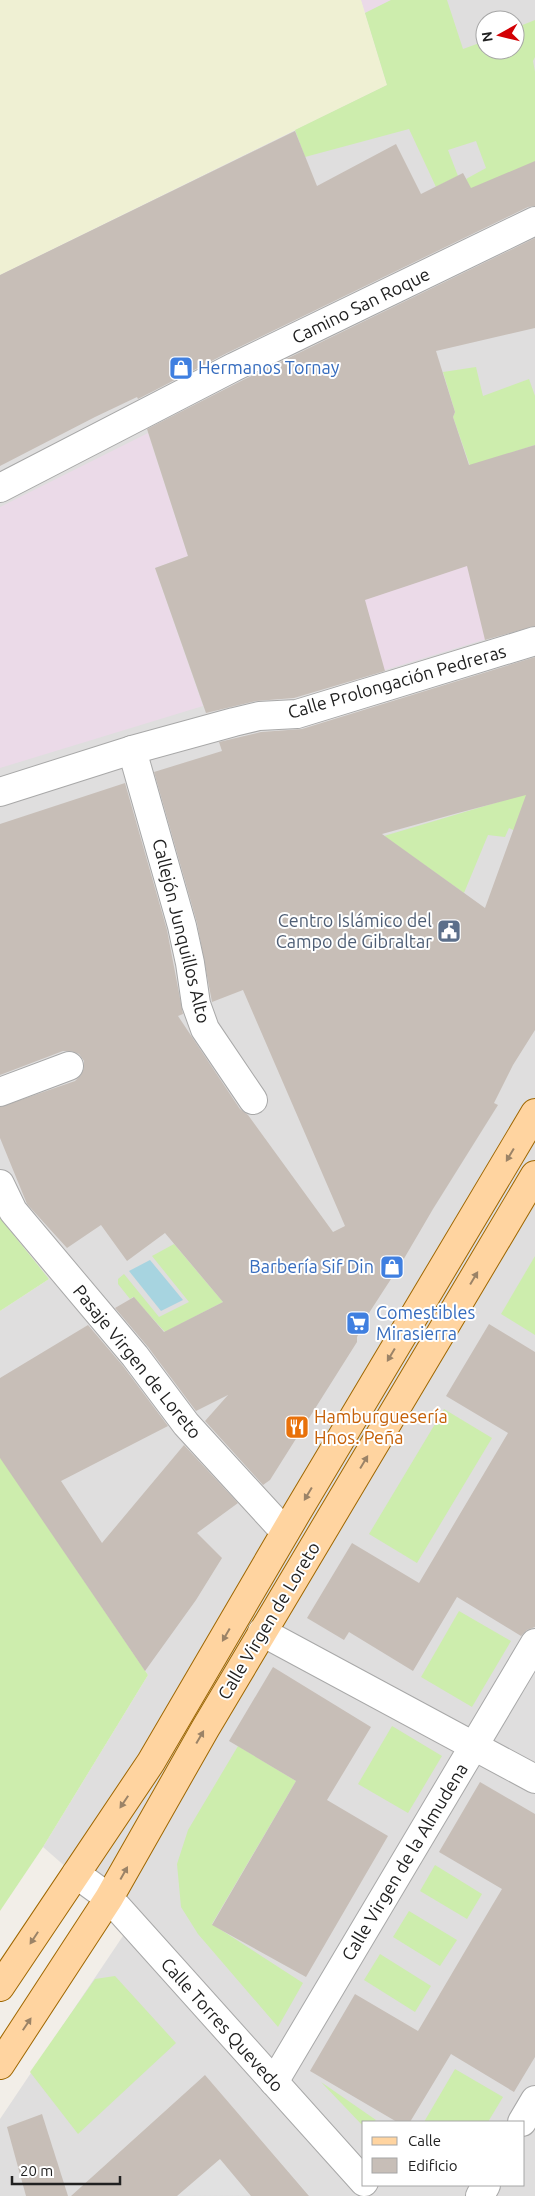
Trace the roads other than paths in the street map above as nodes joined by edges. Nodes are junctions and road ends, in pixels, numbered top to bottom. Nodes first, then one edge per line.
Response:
1 (535, 221) edge
2 (0, 488) edge
3 (535, 641) edge
4 (132, 750) junction
5 (0, 792) edge
6 (69, 1066) dead end
7 (0, 1092) edge
8 (253, 1100) dead end
9 (535, 1113) edge
10 (535, 1175) edge
11 (0, 1184) edge
12 (285, 1532) junction
13 (262, 1632) junction
14 (535, 1643) edge
15 (474, 1745) junction
16 (535, 1779) edge
17 (76, 1874) junction
18 (109, 1898) junction
19 (0, 1987) edge
20 (0, 2065) edge
21 (274, 2082) junction
22 (535, 2100) edge
23 (523, 2121) edge
24 (362, 2181) edge
25 (367, 2186) edge
26 (376, 2196) edge

1 - 2 street, Camino San Roque
3 - 4 street, Calle Prolongación Pedreras
4 - 5 street, Calle Prolongación Pedreras
4 - 8 street, Callejón Junquillos Alto
6 - 7 street
9 -> 12 main road, Calle Virgen de Loreto
13 -> 10 main road, Calle Virgen de Loreto
11 - 12 street, Pasaje Virgen de Loreto
12 -> 17 main road, Calle Virgen de Loreto
13 - 15 street
18 -> 13 main road, Calle Virgen de Loreto
14 - 15 street, Calle Virgen de la Almudena
15 - 16 street
15 - 21 street, Calle Virgen de la Almudena
17 - 18 street, Calle Torres Quevedo
17 -> 19 main road, Calle Virgen de Loreto
20 -> 18 main road, Calle Virgen de Loreto
18 - 21 street, Calle Torres Quevedo
21 - 24 street, Calle Torres Quevedo
22 - 23 street
25 - 26 street, Calle Torres Quevedo

